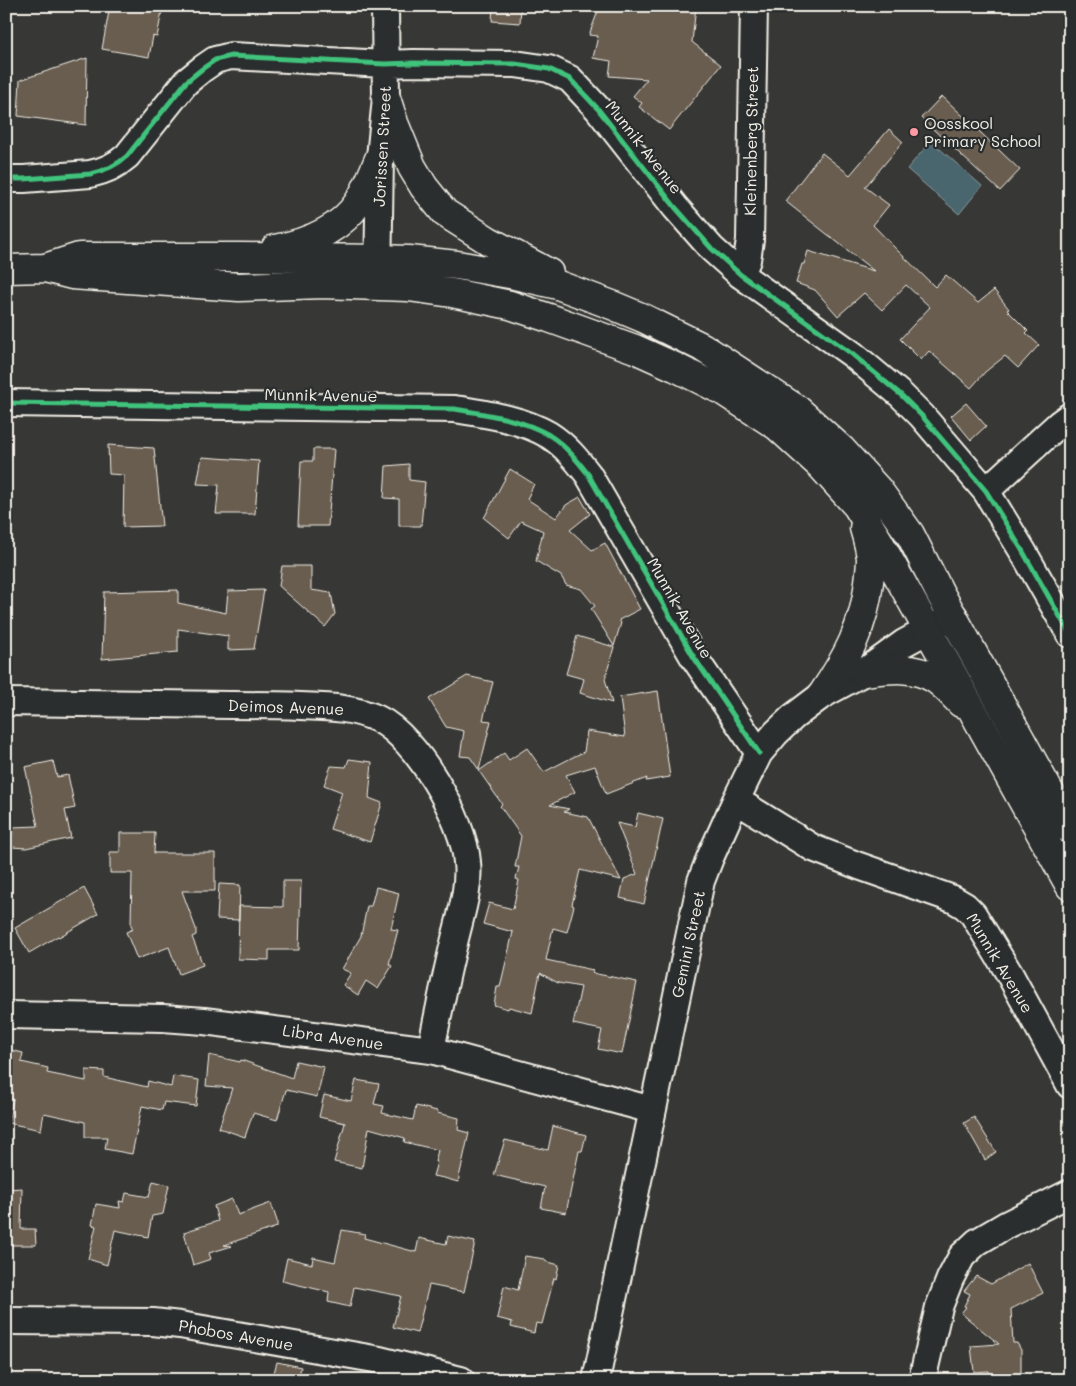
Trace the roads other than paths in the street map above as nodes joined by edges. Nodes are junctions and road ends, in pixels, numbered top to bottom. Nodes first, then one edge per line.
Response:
1 (385, 6) edge
2 (754, 6) edge
3 (385, 64) junction
4 (386, 98) junction
5 (380, 158) junction
6 (6, 179) edge
7 (240, 257) junction
8 (378, 259) junction
9 (45, 268) junction
10 (6, 269) edge
11 (741, 275) junction
12 (378, 286) junction
13 (599, 300) junction
14 (6, 403) edge
15 (1070, 416) edge
16 (986, 491) junction
17 (857, 506) junction
18 (954, 616) junction
19 (928, 630) junction
20 (1070, 634) edge
21 (864, 672) junction
22 (822, 695) junction
23 (6, 702) edge
24 (980, 725) junction
25 (759, 753) junction
26 (736, 800) junction
27 (1070, 830) edge
28 (1070, 886) edge
29 (6, 1015) edge
30 (431, 1050) junction
31 (1070, 1085) edge
32 (652, 1110) junction
33 (1070, 1192) edge
34 (6, 1320) edge
35 (461, 1380) edge
36 (596, 1380) edge
37 (922, 1380) edge

1 - 3 street, Jorissen Street
2 - 11 street, Kleinenberg Street
3 - 4 street, Jorissen Street
3 - 6 street, Munnik Avenue
3 - 11 street, Munnik Avenue
4 - 5 street, Jorissen Street
4 - 13 main road
5 - 7 main road
5 - 8 street, Jorissen Street
7 - 8 main road
7 - 9 main road
8 - 12 street, Jorissen Street
8 - 13 main road
9 - 10 main road
9 - 12 main road
11 - 16 street, Munnik Avenue
12 - 17 main road
13 - 18 main road
14 - 25 street, Munnik Avenue
15 - 16 street
16 - 20 street, Munnik Avenue
17 - 19 main road
17 - 22 main road
18 - 19 street, Gemini Street
18 - 27 main road
19 - 21 street, Gemini Street
19 - 24 main road
21 - 22 street, Gemini Street
21 - 24 main road
22 - 25 street, Gemini Street
23 - 30 street, Deimos Avenue
24 - 28 main road
25 - 26 street, Gemini Street
26 - 31 street, Munnik Avenue
26 - 32 street, Gemini Street
29 - 30 street, Libra Avenue
30 - 32 street, Libra Avenue
32 - 36 street, Gemini Street
33 - 37 street
34 - 35 street, Phobos Avenue

